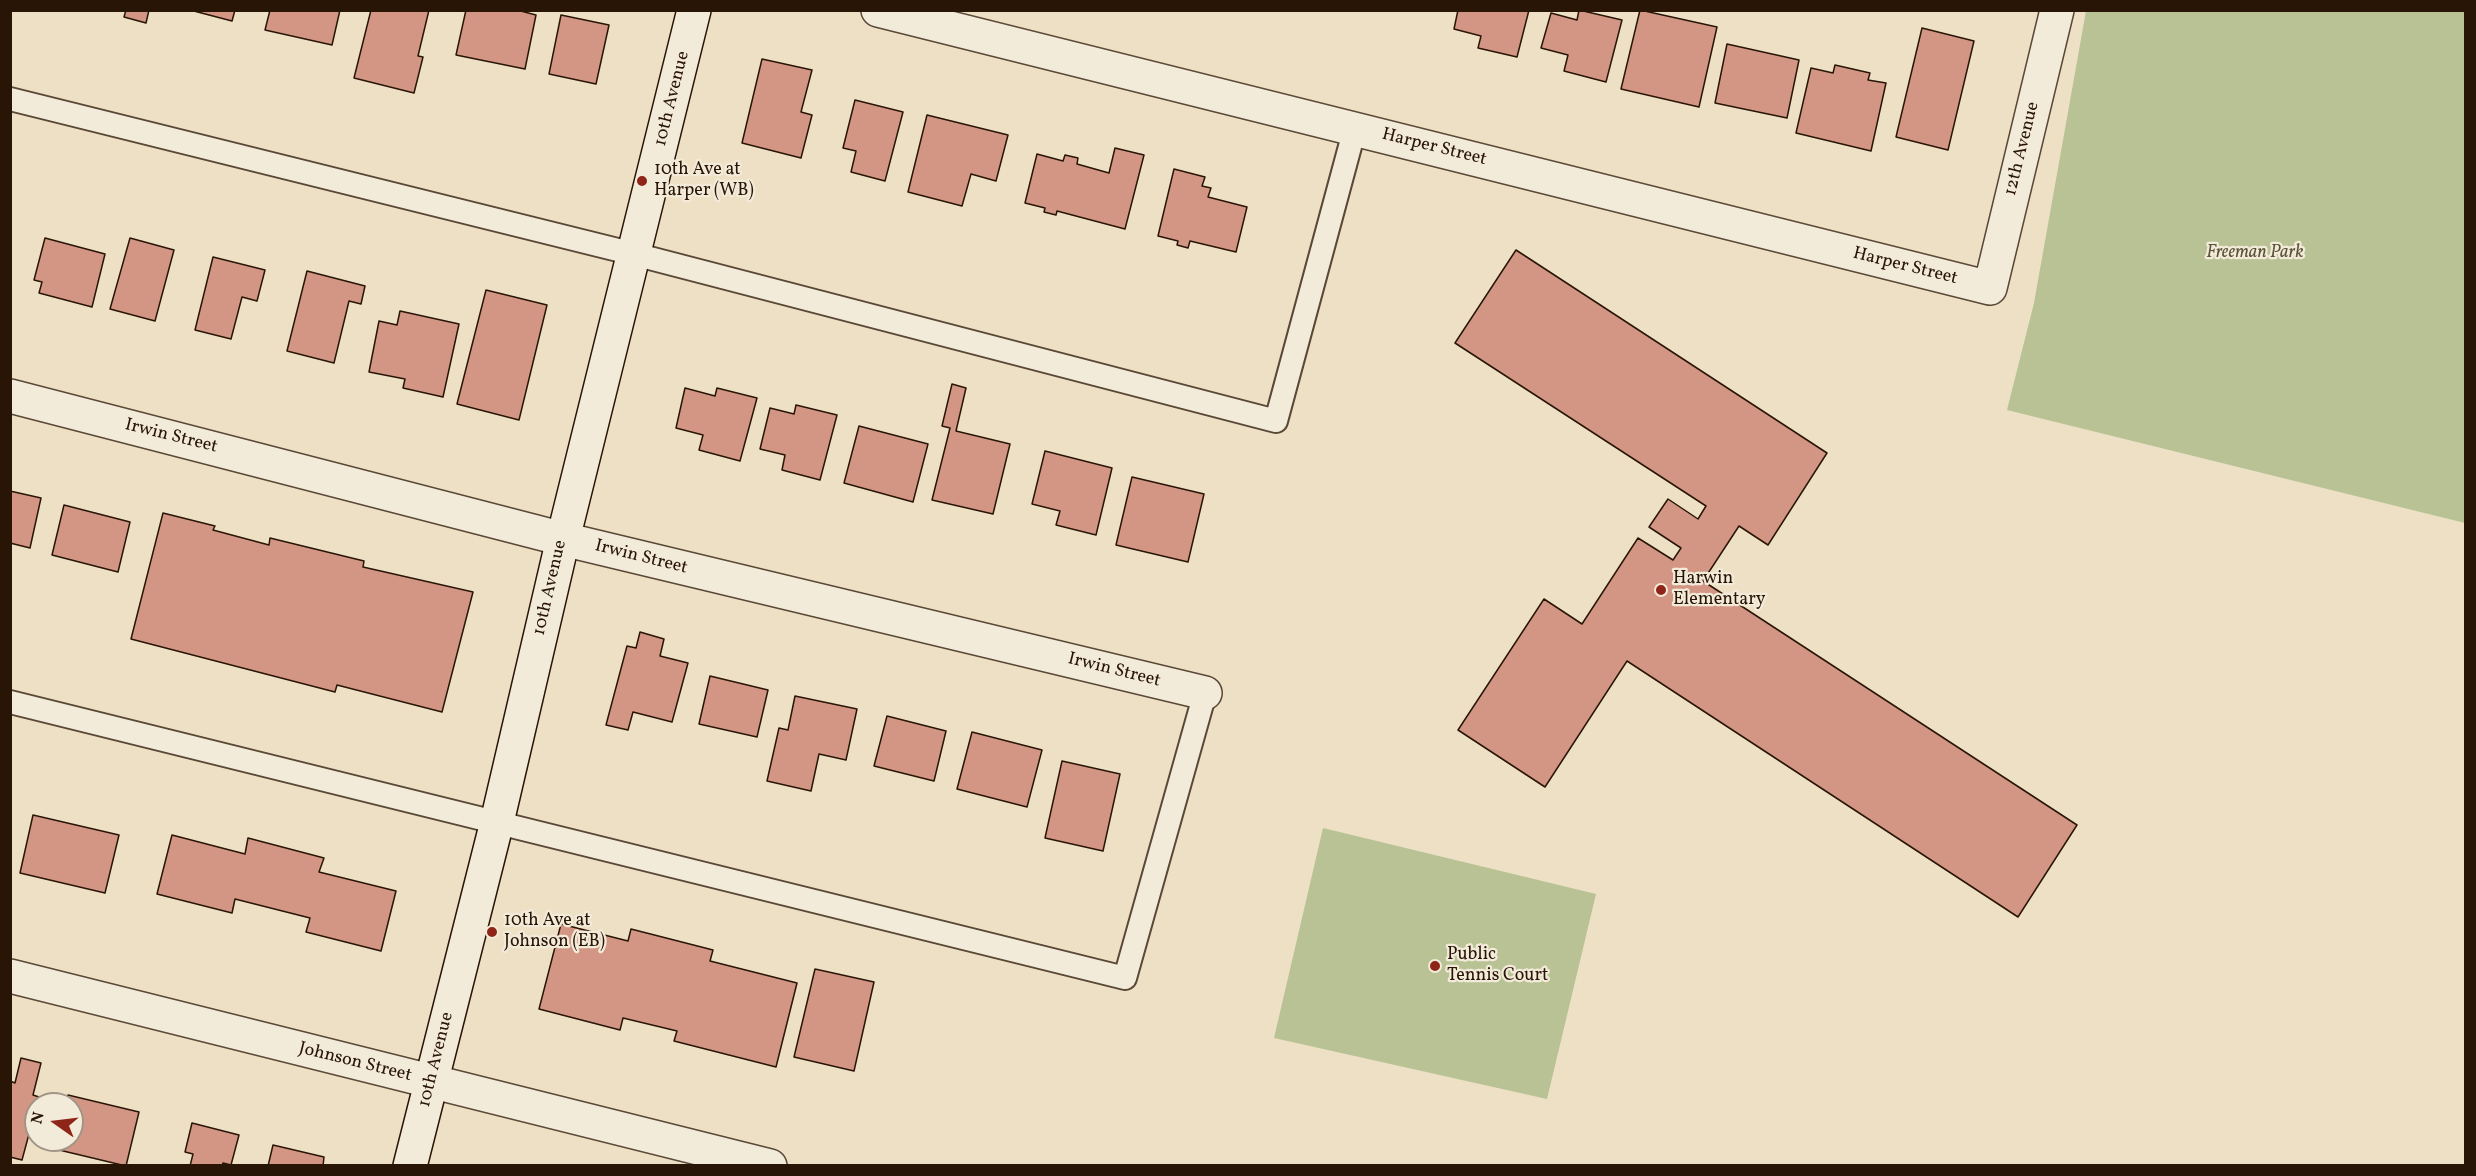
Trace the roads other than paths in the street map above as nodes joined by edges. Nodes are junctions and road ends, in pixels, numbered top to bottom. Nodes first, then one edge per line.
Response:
1 (694, 10) edge
2 (878, 10) edge
3 (2057, 10) edge
4 (10, 99) edge
5 (1355, 128) junction
6 (634, 254) junction
7 (1990, 288) joint
8 (10, 396) edge
9 (563, 539) junction
10 (1205, 693) joint
11 (10, 702) edge
12 (497, 822) junction
13 (10, 976) edge
14 (431, 1082) junction
15 (410, 1166) edge
16 (770, 1166) edge

1 - 6 street, 10th Avenue
2 - 5 street, Harper Street
3 - 7 street, 12th Avenue
4 - 6 lane
5 - 6 lane
5 - 7 street, Harper Street
6 - 9 street, 10th Avenue
8 - 9 street, Irwin Street
9 - 10 street, Irwin Street
9 - 12 street, 10th Avenue
10 - 12 lane
11 - 12 lane
12 - 14 street, 10th Avenue
13 - 14 street, Johnson Street
14 - 15 street, 10th Avenue
14 - 16 street, Johnson Street

